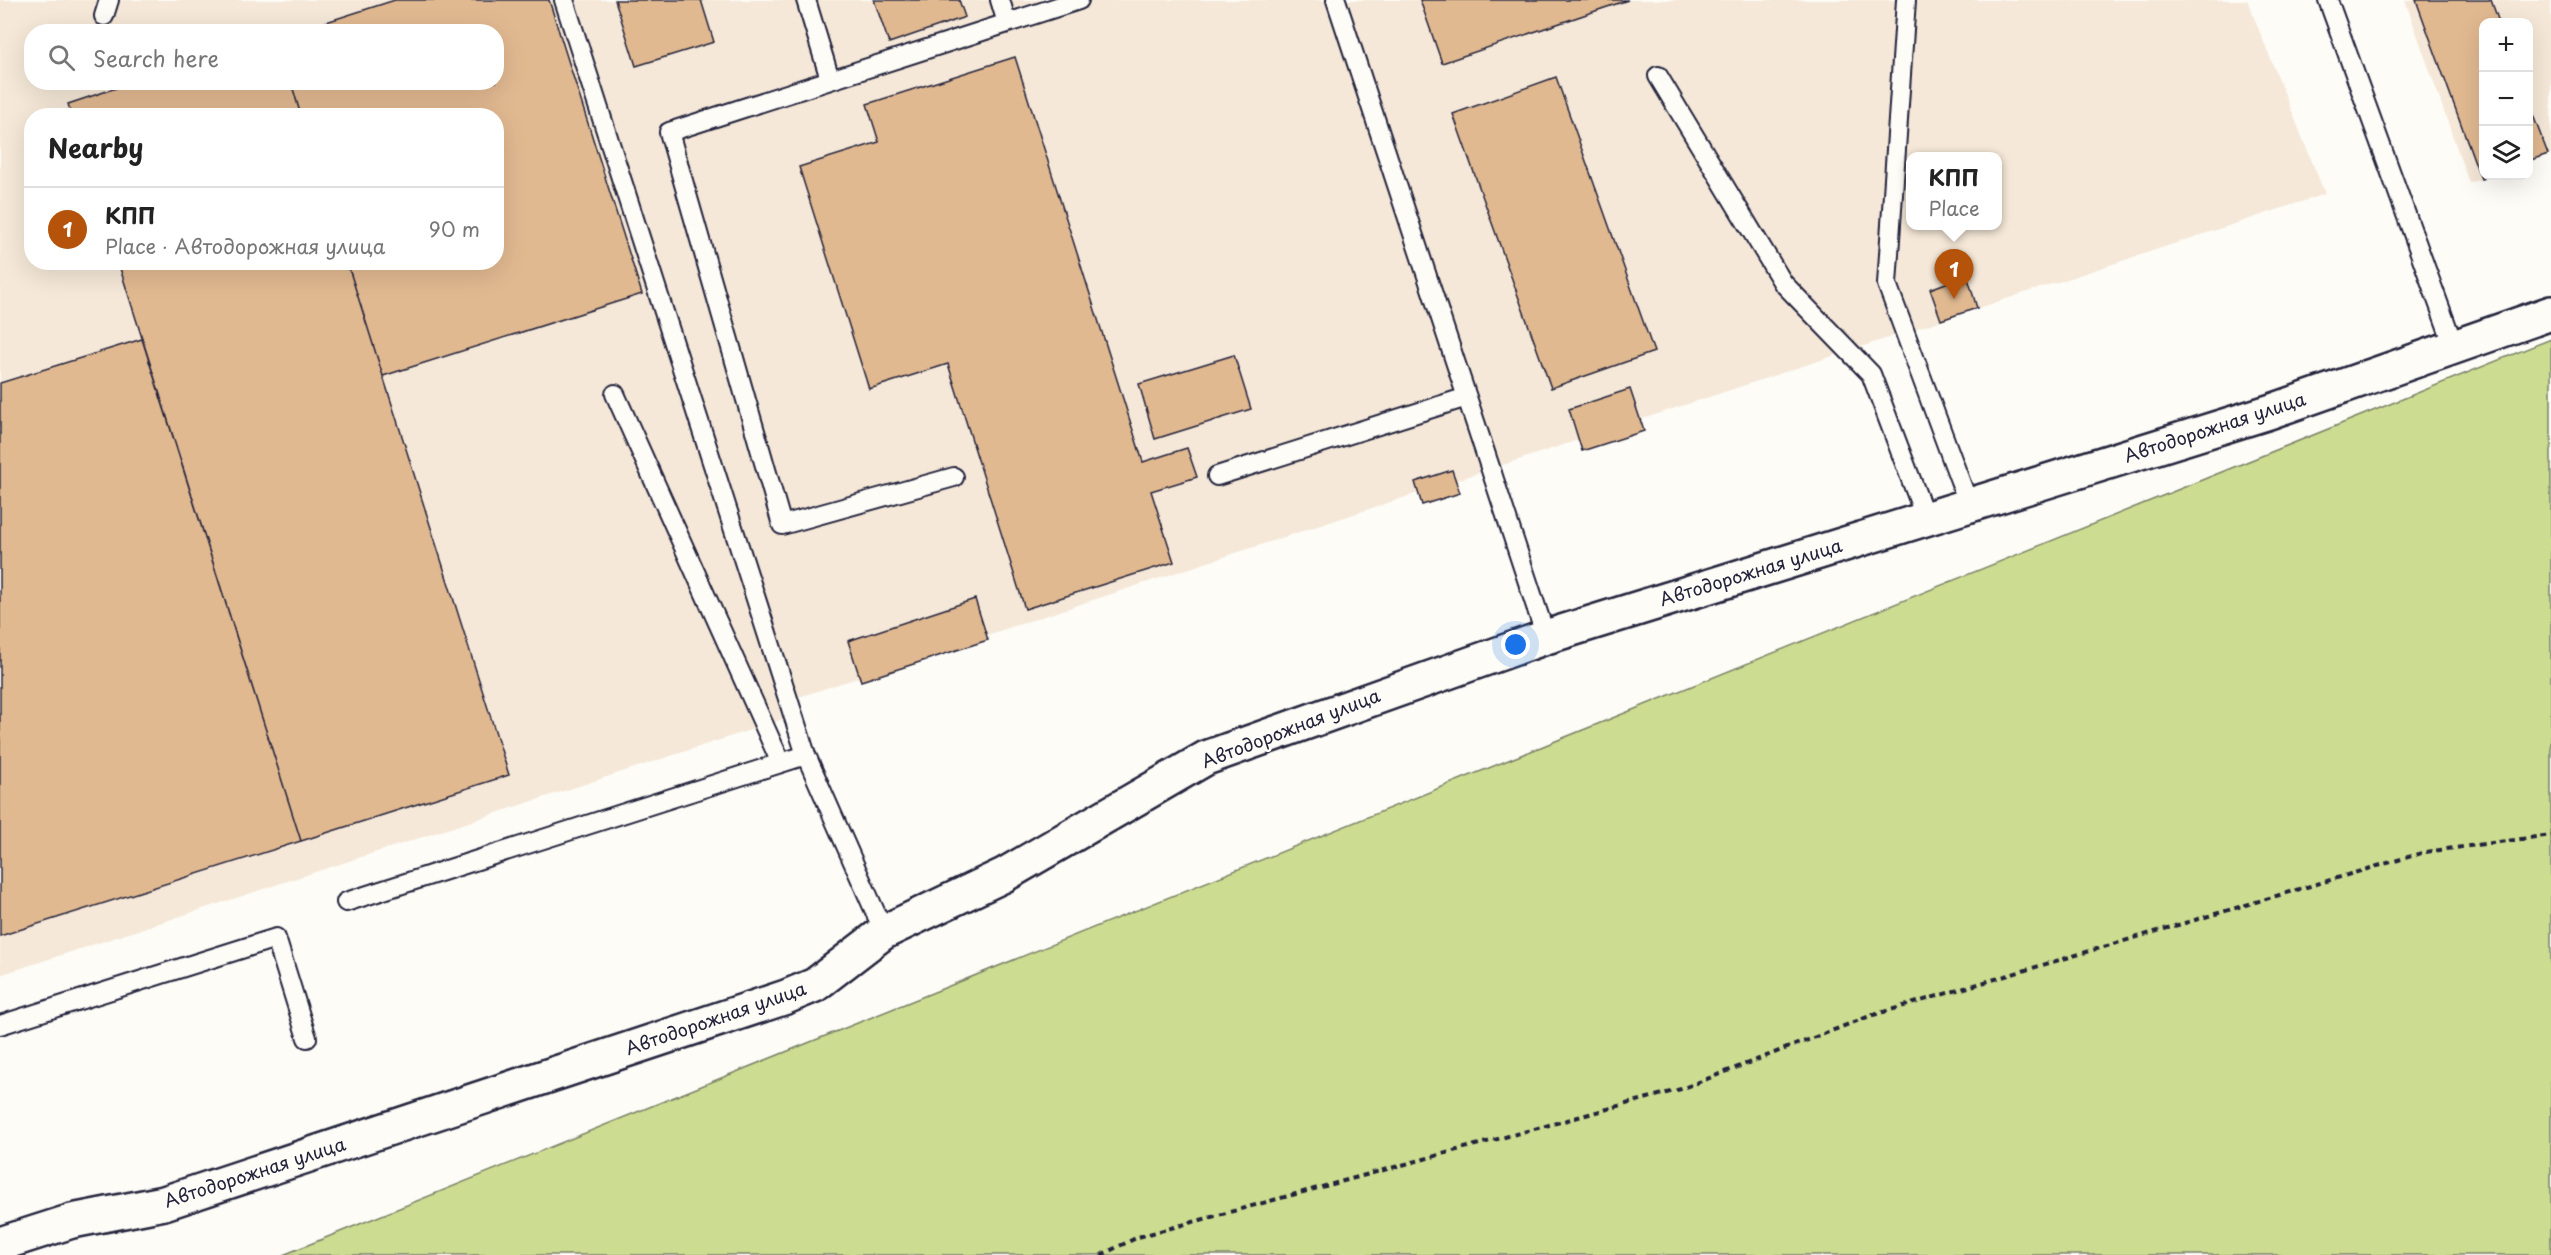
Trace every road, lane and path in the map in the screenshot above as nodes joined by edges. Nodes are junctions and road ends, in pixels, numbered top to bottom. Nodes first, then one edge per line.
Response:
1 (564, 0) edge
2 (806, 0) edge
3 (1000, 0) edge
4 (1079, 0) edge
5 (1335, 0) edge
6 (1906, 0) edge
7 (2328, 0) edge
8 (1008, 23) junction
9 (1658, 76) dead end
10 (830, 79) junction
11 (2551, 313) edge
12 (2455, 349) junction
13 (615, 394) dead end
14 (1467, 397) junction
15 (1217, 476) dead end
16 (954, 477) dead end
17 (1969, 505) junction
18 (1926, 519) junction
19 (1546, 637) junction
20 (806, 755) junction
21 (781, 763) junction
22 (2551, 835) edge
23 (346, 902) dead end
24 (884, 932) junction
25 (0, 1025) edge
26 (307, 1038) dead end
27 (0, 1244) edge
28 (1101, 1255) edge

1 - 20 lane
2 - 10 lane
3 - 8 lane
4 - 8 lane
5 - 14 lane
6 - 17 lane
7 - 12 lane
8 - 10 lane
9 - 18 lane
10 - 16 lane
11 - 12 street, Автодорожная улица
12 - 17 street, Автодорожная улица
13 - 21 lane
14 - 15 lane
14 - 19 lane
17 - 18 street, Автодорожная улица
18 - 19 street, Автодорожная улица
19 - 24 street, Автодорожная улица
20 - 21 lane
20 - 24 lane
21 - 23 lane
22 - 28 path
24 - 27 street, Автодорожная улица
25 - 26 lane

